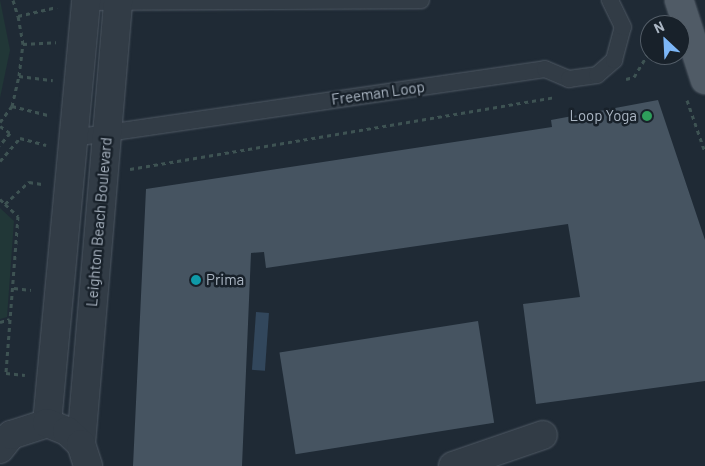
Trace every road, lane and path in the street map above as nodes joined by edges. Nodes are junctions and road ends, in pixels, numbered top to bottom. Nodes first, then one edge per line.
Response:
1 (13, 0) edge
2 (421, 0) edge
3 (610, 0) edge
4 (678, 0) edge
5 (118, 2) edge
6 (78, 3) edge
7 (18, 16) junction
8 (54, 42) dead end
9 (23, 44) junction
10 (19, 76) junction
11 (52, 80) dead end
12 (705, 80) edge
13 (12, 106) junction
14 (45, 115) dead end
15 (0, 124) edge
16 (106, 132) junction
17 (64, 143) junction
18 (0, 144) edge
19 (0, 161) edge
20 (5, 204) dead end
21 (0, 322) edge
22 (47, 423) junction
23 (543, 435) dead end
24 (0, 449) edge
25 (84, 455) edge
26 (453, 466) edge

1 - 7 path
2 - 5 lane
3 - 16 lane, Freeman Loop
4 - 12 main road
5 - 6 lane
5 - 16 street, Leighton Beach Boulevard
6 - 7 path
6 - 17 street
7 - 9 path
8 - 9 path
9 - 10 path
10 - 11 path
10 - 13 path
13 - 14 path
13 - 15 path
15 - 18 path
16 - 17 lane, Freeman Loop
16 - 25 street, Leighton Beach Boulevard
17 - 19 path
17 - 22 street
20 - 21 path
22 - 24 street
22 - 25 street
23 - 26 street

